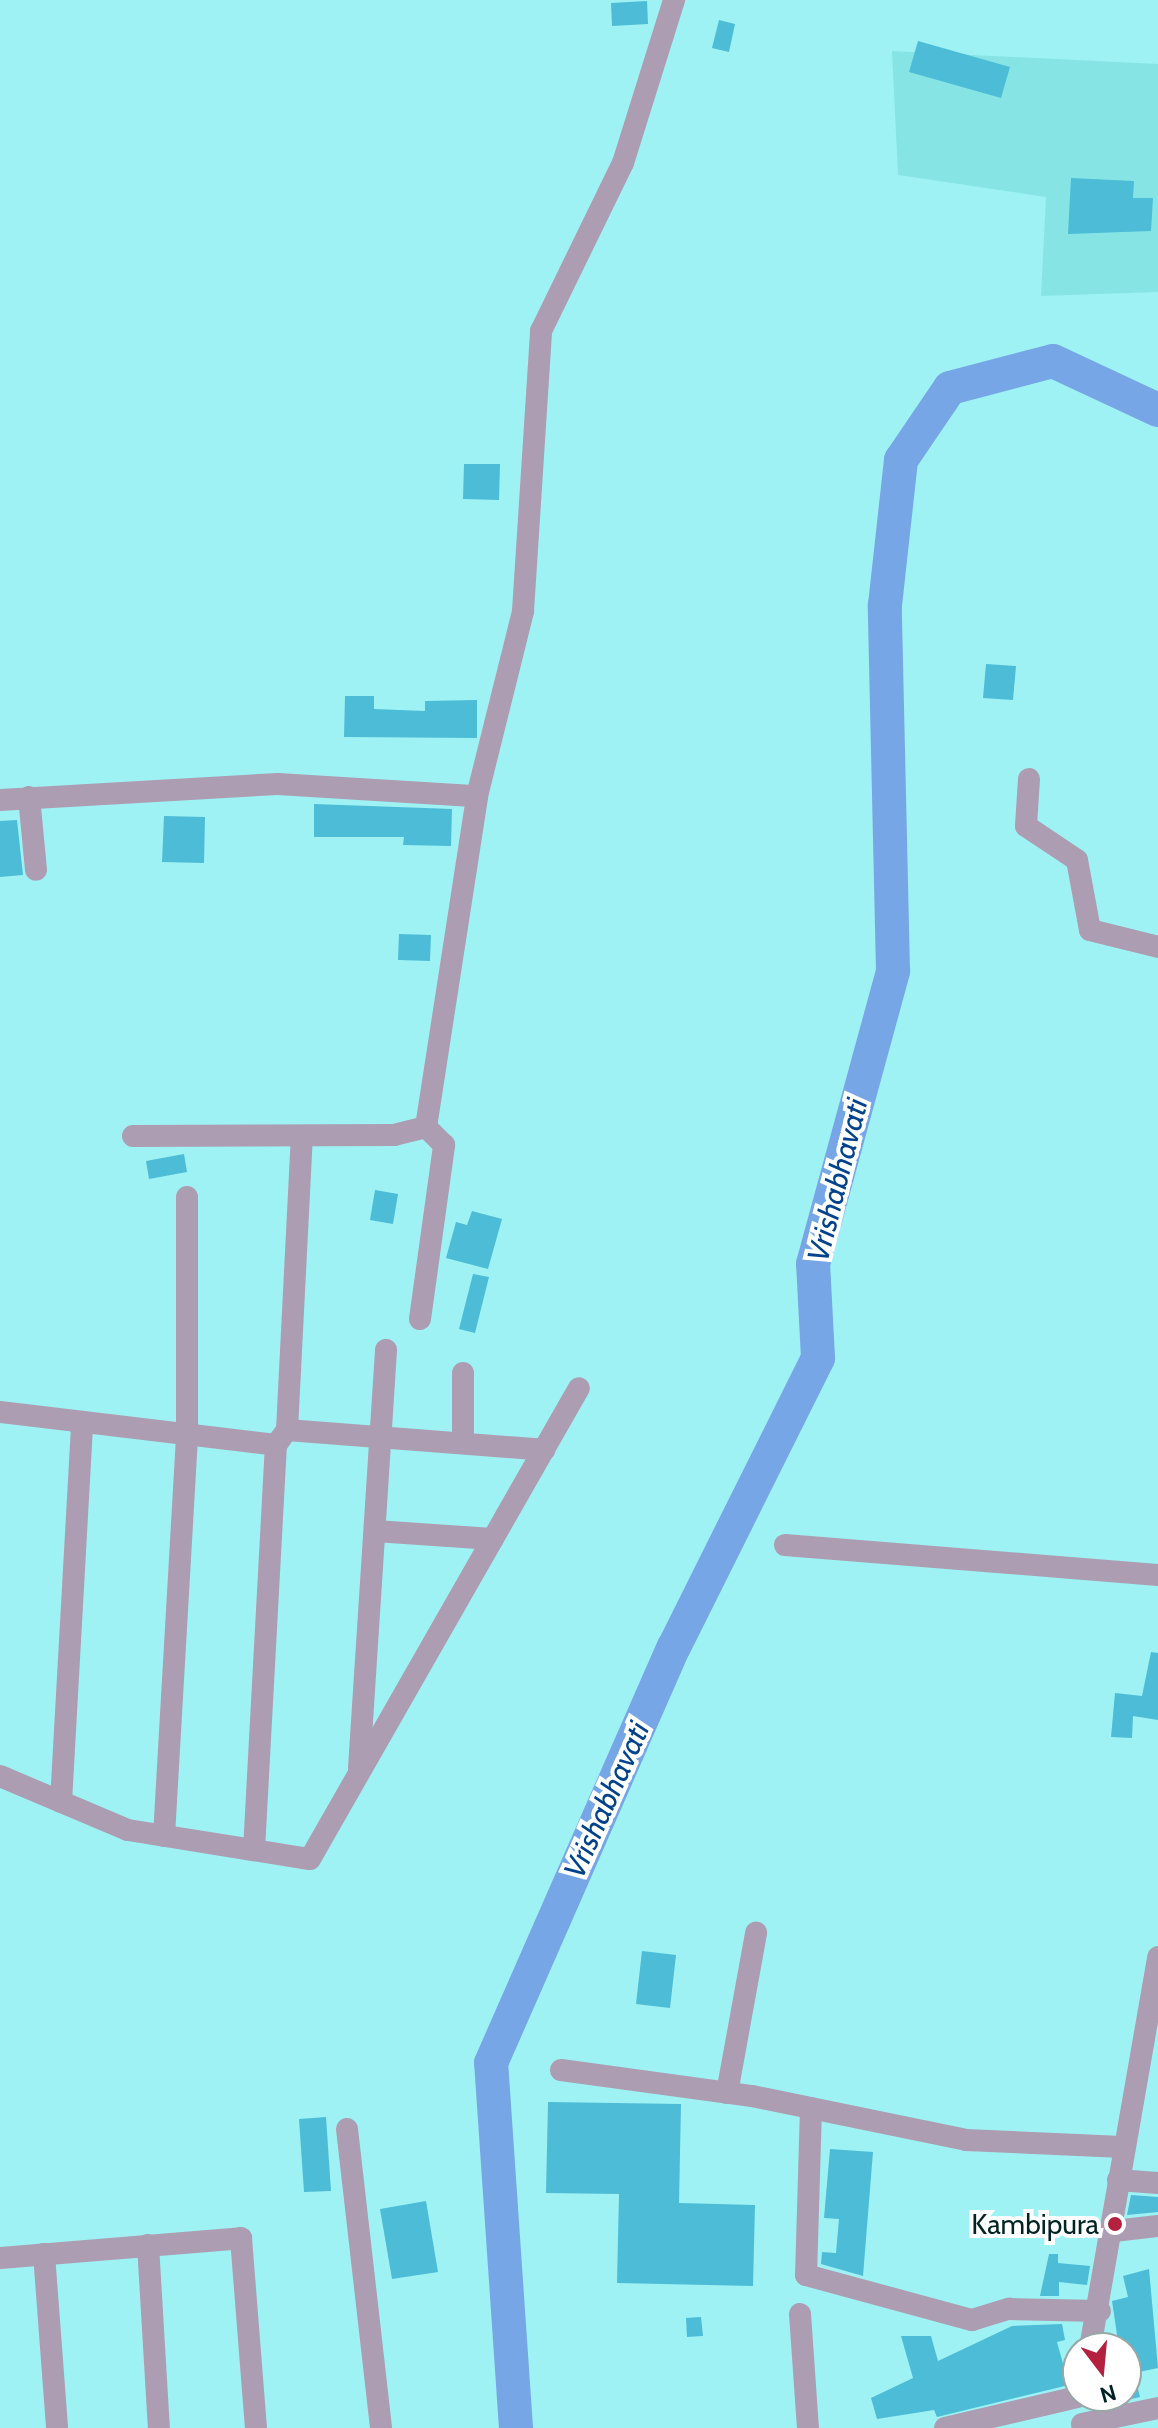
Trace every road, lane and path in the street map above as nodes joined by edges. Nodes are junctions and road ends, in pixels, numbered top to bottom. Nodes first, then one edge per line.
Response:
1 (674, 0) edge
2 (1029, 779) dead end
3 (477, 796) junction
4 (29, 797) junction
5 (0, 800) edge
6 (36, 870) dead end
7 (1158, 947) edge
8 (426, 1127) junction
9 (133, 1136) dead end
10 (302, 1137) junction
11 (187, 1197) dead end
12 (420, 1319) dead end
13 (386, 1350) dead end
14 (463, 1373) dead end
15 (579, 1388) dead end
16 (0, 1412) edge
17 (82, 1423) junction
18 (187, 1436) junction
19 (282, 1437) junction
20 (381, 1437) junction
21 (463, 1443) junction
22 (544, 1450) junction
23 (375, 1531) junction
24 (493, 1539) junction
25 (785, 1545) dead end
26 (1158, 1575) edge
27 (359, 1775) junction
28 (0, 1776) edge
29 (61, 1802) junction
30 (164, 1836) junction
31 (254, 1850) junction
32 (756, 1933) dead end
33 (1157, 1965) edge
34 (561, 2070) dead end
35 (727, 2093) junction
36 (811, 2108) junction
37 (347, 2129) dead end
38 (1122, 2147) junction
39 (1118, 2180) junction
40 (1158, 2183) edge
41 (1158, 2226) edge
42 (1114, 2231) junction
43 (148, 2245) junction
44 (44, 2254) junction
45 (0, 2258) edge
46 (1100, 2311) junction
47 (800, 2314) dead end
48 (1094, 2332) edge
49 (1062, 2399) edge
50 (1158, 2408) edge
51 (1082, 2426) edge
52 (57, 2428) edge
53 (159, 2428) edge
54 (256, 2428) edge
55 (381, 2428) edge
56 (808, 2428) edge
57 (945, 2428) edge

1 - 3 street
2 - 7 street
3 - 4 street
3 - 8 street
4 - 5 street
4 - 6 street
8 - 10 street
8 - 12 street
9 - 10 street
10 - 19 street
11 - 18 street
13 - 20 street
14 - 21 street
15 - 22 street
16 - 17 street
17 - 18 street
17 - 29 street
18 - 19 street
18 - 30 street
19 - 20 street
19 - 31 street
20 - 21 street
20 - 23 street
21 - 22 street
22 - 24 street
23 - 24 street
23 - 27 street
24 - 27 street
25 - 26 street
27 - 31 street
28 - 29 street
29 - 30 street
30 - 31 street
32 - 35 street
33 - 38 street
34 - 35 street
35 - 36 street
36 - 38 street
36 - 46 street
37 - 55 street
38 - 39 street
39 - 40 street
39 - 42 street
41 - 42 street
42 - 46 street
43 - 44 street
43 - 53 street
43 - 54 street
44 - 45 street
44 - 52 street
46 - 48 street
47 - 56 street
49 - 57 street
50 - 51 street

